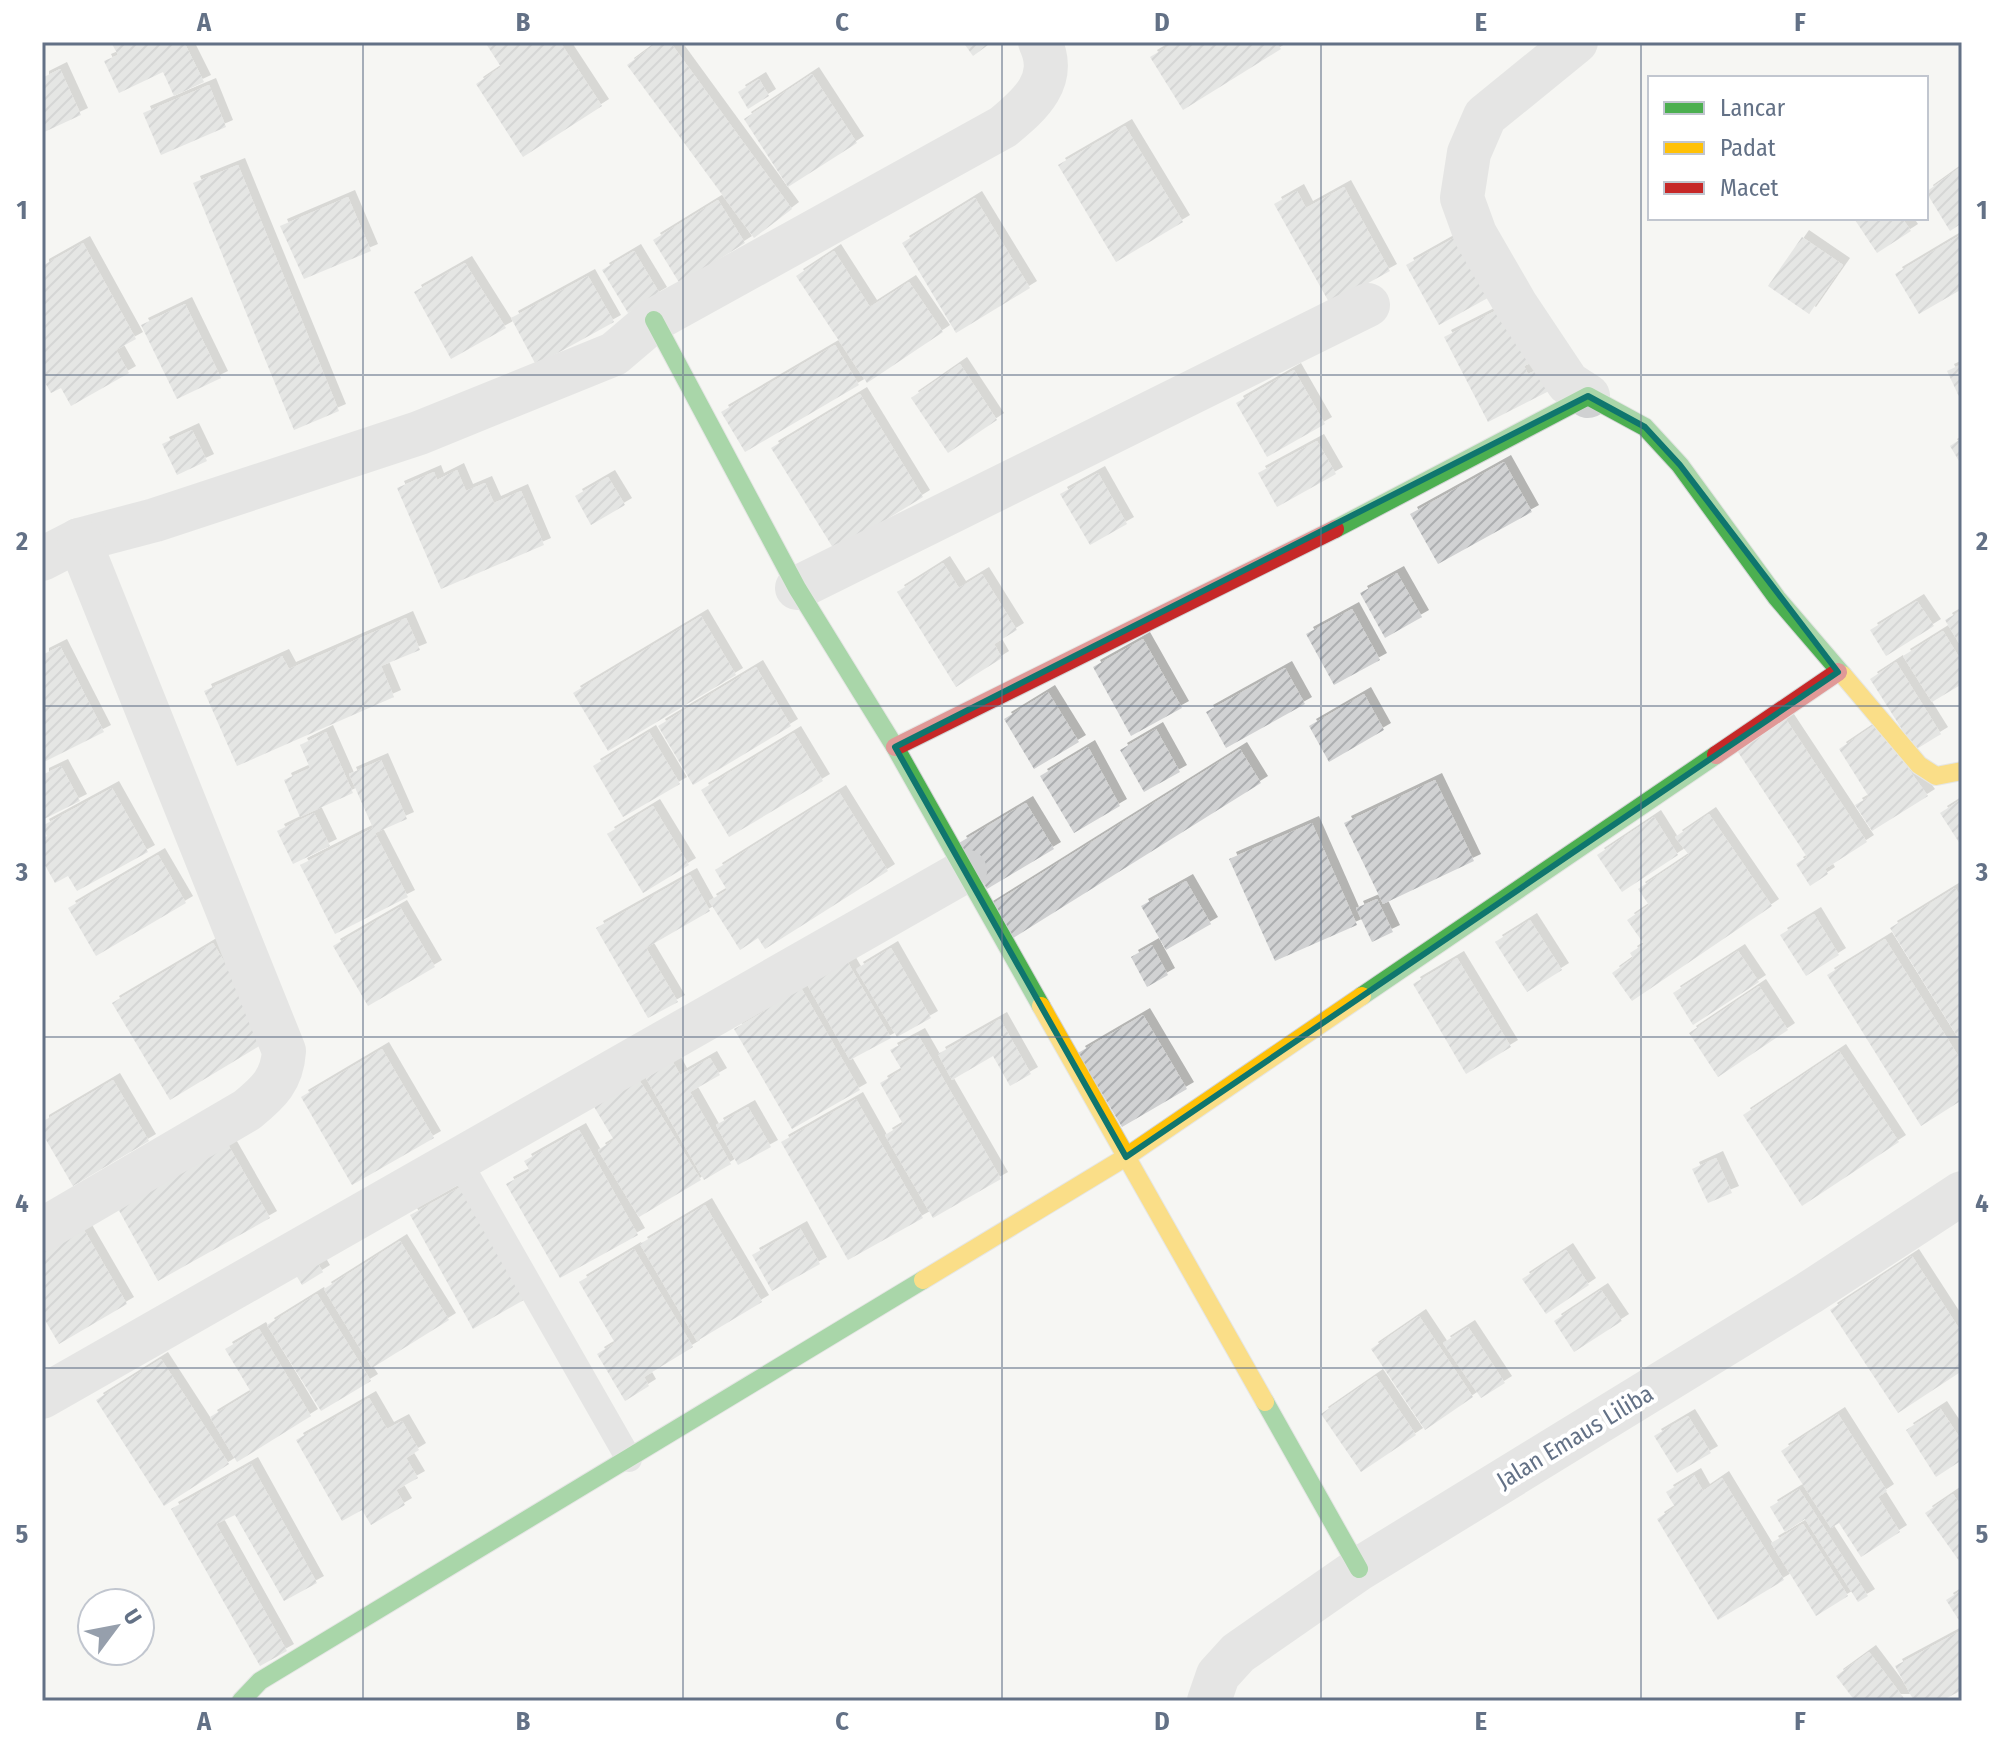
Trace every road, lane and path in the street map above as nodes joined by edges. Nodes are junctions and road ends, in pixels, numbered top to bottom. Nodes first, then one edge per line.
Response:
1 (1040, 42) edge
2 (1576, 42) edge
3 (1368, 305) dead end
4 (654, 320) junction
5 (1588, 396) junction
6 (61, 550) edge
7 (797, 588) junction
8 (1838, 672) junction
9 (895, 747) junction
10 (1962, 771) edge
11 (965, 871) junction
12 (1126, 1157) junction
13 (458, 1160) junction
14 (1959, 1201) edge
15 (42, 1230) edge
16 (42, 1397) edge
17 (629, 1459) junction
18 (1359, 1569) junction
19 (241, 1701) edge
20 (1209, 1701) edge

1 - 4 street
2 - 5 street
3 - 7 street
4 - 6 street
4 - 7 street
5 - 8 street
5 - 9 street
6 - 15 street
7 - 9 street
8 - 10 street
8 - 12 street
9 - 11 street
11 - 12 street
11 - 13 street
12 - 17 street
12 - 18 street
13 - 16 street
13 - 17 lane
14 - 18 street, Jalan Emaus Liliba
17 - 19 street
18 - 20 street, Jalan Emaus Liliba

